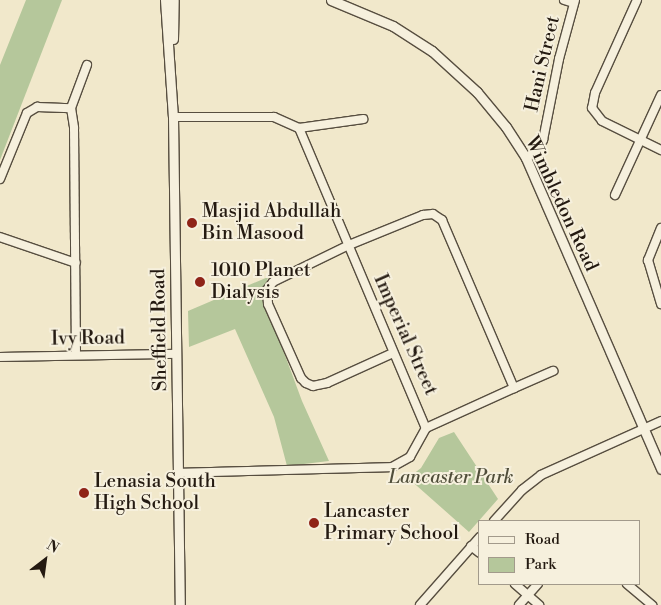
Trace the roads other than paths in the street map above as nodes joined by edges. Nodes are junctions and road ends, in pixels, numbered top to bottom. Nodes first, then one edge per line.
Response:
1 (165, 0) edge
2 (174, 0) edge
3 (331, 0) edge
4 (564, 0) edge
5 (637, 0) edge
6 (575, 2) edge
7 (171, 54) junction
8 (87, 65) dead end
9 (661, 95) edge
10 (71, 108) junction
11 (173, 118) junction
12 (362, 119) dead end
13 (299, 128) junction
14 (640, 140) junction
15 (661, 150) edge
16 (526, 158) junction
17 (0, 179) edge
18 (615, 195) dead end
19 (661, 228) edge
20 (0, 237) edge
21 (349, 245) junction
22 (76, 263) junction
23 (661, 304) edge
24 (393, 353) junction
25 (176, 354) junction
26 (76, 355) junction
27 (0, 358) edge
28 (553, 372) dead end
29 (514, 388) junction
30 (661, 421) edge
31 (426, 428) junction
32 (644, 430) junction
33 (661, 469) edge
34 (178, 473) junction
35 (495, 520) edge
36 (478, 539) edge
37 (472, 546) junction
38 (478, 551) edge
39 (516, 585) edge
40 (537, 585) edge
41 (628, 585) edge
42 (528, 595) junction
43 (180, 605) edge
44 (420, 605) edge
45 (519, 605) edge
46 (539, 605) edge
47 (652, 605) edge

1 - 7 street, Sheffield Road
2 - 7 street, Sheffield Road
3 - 16 street, Wimbledon Road
4 - 6 street
5 - 14 street
6 - 16 street, Hani Street
7 - 11 street, Sheffield Road
8 - 10 street
9 - 14 street
10 - 17 street
10 - 22 street
11 - 13 street
11 - 25 street, Sheffield Road
12 - 13 street
13 - 21 street, Imperial Street
14 - 15 street
14 - 18 street
16 - 32 street, Wimbledon Road
19 - 23 street
20 - 22 street
21 - 24 street, Imperial Street
21 - 24 street
21 - 29 street
22 - 26 street
24 - 31 street, Imperial Street
25 - 26 street, Ivy Road
25 - 34 street, Sheffield Road
26 - 27 street, Ivy Road
28 - 29 street
29 - 31 street
30 - 32 street
31 - 34 street
32 - 33 street, Wimbledon Road
32 - 35 street
34 - 43 street, Sheffield Road
36 - 37 street
37 - 38 street
37 - 44 street
39 - 42 street
40 - 42 street
41 - 47 street
42 - 45 street
42 - 46 street

